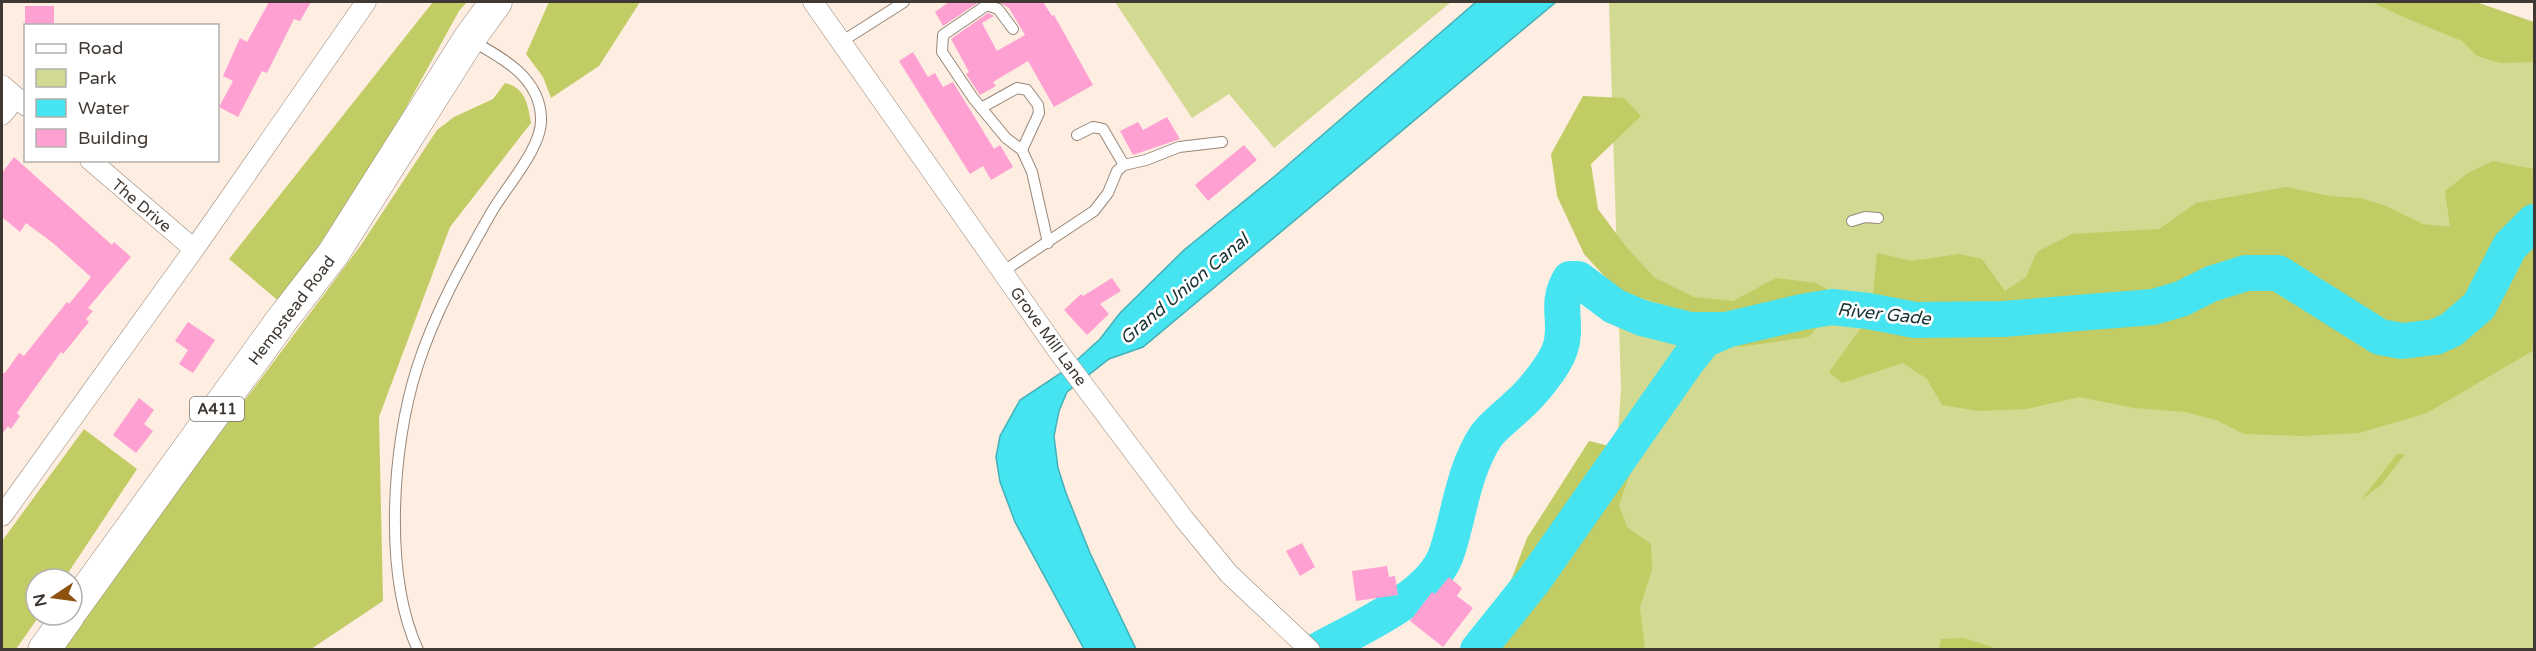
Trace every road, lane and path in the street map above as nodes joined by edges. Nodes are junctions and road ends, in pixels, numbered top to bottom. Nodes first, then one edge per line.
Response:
1 (366, 2) edge
2 (496, 2) edge
3 (813, 2) edge
4 (904, 2) edge
5 (1013, 29) dead end
6 (469, 39) junction
7 (841, 42) junction
8 (14, 96) edge
9 (981, 108) junction
10 (2, 114) edge
11 (1077, 135) dead end
12 (1222, 142) dead end
13 (1022, 150) junction
14 (92, 162) edge
15 (1124, 165) junction
16 (1878, 218) dead end
17 (1852, 221) dead end
18 (1048, 243) junction
19 (194, 249) junction
20 (1002, 272) junction
21 (2, 516) edge
22 (84, 593) edge
23 (60, 627) edge
24 (1304, 644) edge
25 (44, 650) edge
26 (417, 650) edge

1 - 19 street
2 - 6 main road, Hempstead Road / A411
3 - 7 street, Grove Mill Lane
4 - 7 lane
5 - 9 lane
6 - 22 main road, Hempstead Road / A411
6 - 26 lane
7 - 20 street, Grove Mill Lane
8 - 10 street
9 - 13 lane
9 - 13 lane
11 - 15 lane
12 - 15 lane
13 - 18 lane
14 - 19 street, The Drive
15 - 18 lane
16 - 17 lane
18 - 20 lane
19 - 21 street
20 - 24 street, Grove Mill Lane
23 - 25 main road

